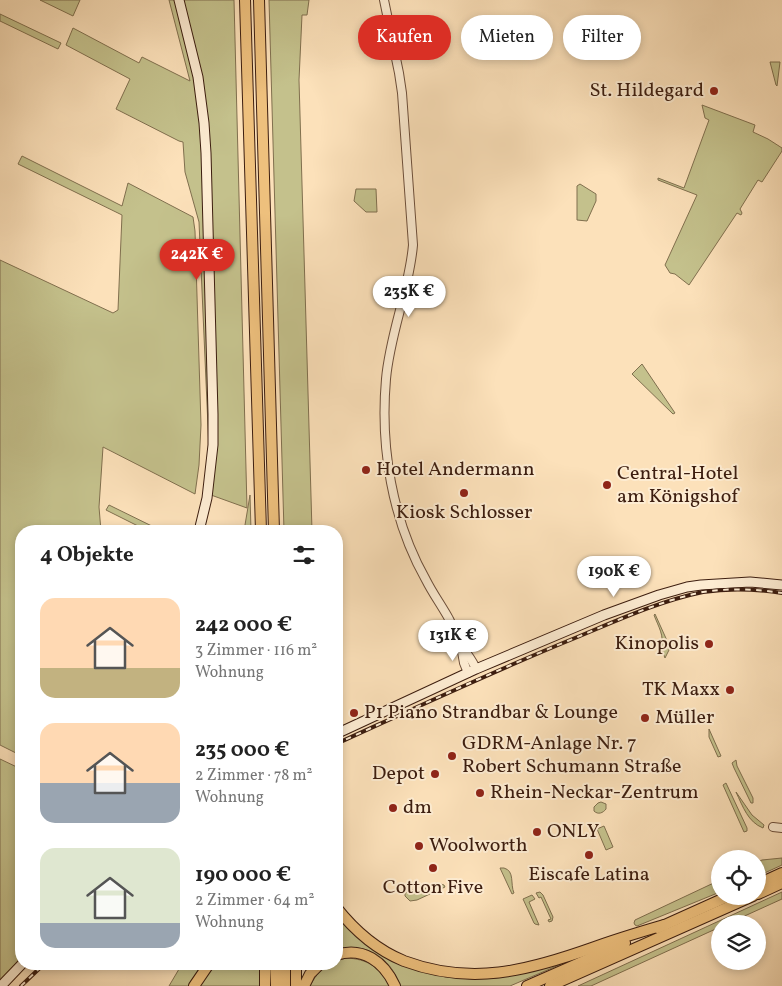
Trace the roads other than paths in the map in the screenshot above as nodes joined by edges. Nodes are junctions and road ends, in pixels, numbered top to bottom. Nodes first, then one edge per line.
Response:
1 (179, 0) edge
2 (245, 0) edge
3 (259, 0) edge
4 (384, 0) edge
5 (201, 525) edge
6 (260, 525) edge
7 (274, 525) edge
8 (782, 586) edge
9 (472, 671) junction
10 (343, 731) edge
11 (773, 827) dead end
12 (782, 828) edge
13 (782, 873) edge
14 (766, 880) edge
15 (782, 883) edge
16 (766, 890) edge
17 (711, 904) edge
18 (733, 905) edge
19 (343, 915) edge
20 (664, 925) junction
21 (343, 954) edge
22 (607, 961) junction
23 (16, 970) edge
24 (205, 970) edge
25 (265, 970) edge
26 (276, 970) edge
27 (285, 970) edge
28 (296, 970) edge
29 (314, 970) edge
30 (1, 986) edge
31 (194, 986) edge
32 (265, 986) edge
33 (276, 986) edge
34 (286, 986) edge
35 (296, 986) edge
36 (304, 986) edge
37 (395, 986) edge
38 (527, 986) edge
39 (550, 986) edge
40 (563, 986) edge

1 - 5 main road
2 - 6 highway
3 - 7 highway
4 - 9 street
8 - 9 main road
9 - 10 main road
11 - 12 street
13 - 14 highway
15 - 16 highway
17 - 20 highway
18 - 22 highway
19 - 20 highway
20 - 38 highway
21 - 37 highway
22 - 39 highway
22 - 40 highway
23 - 30 main road
24 - 31 highway
25 - 32 highway
26 - 33 highway
27 - 34 highway
28 - 35 highway
29 - 36 highway

